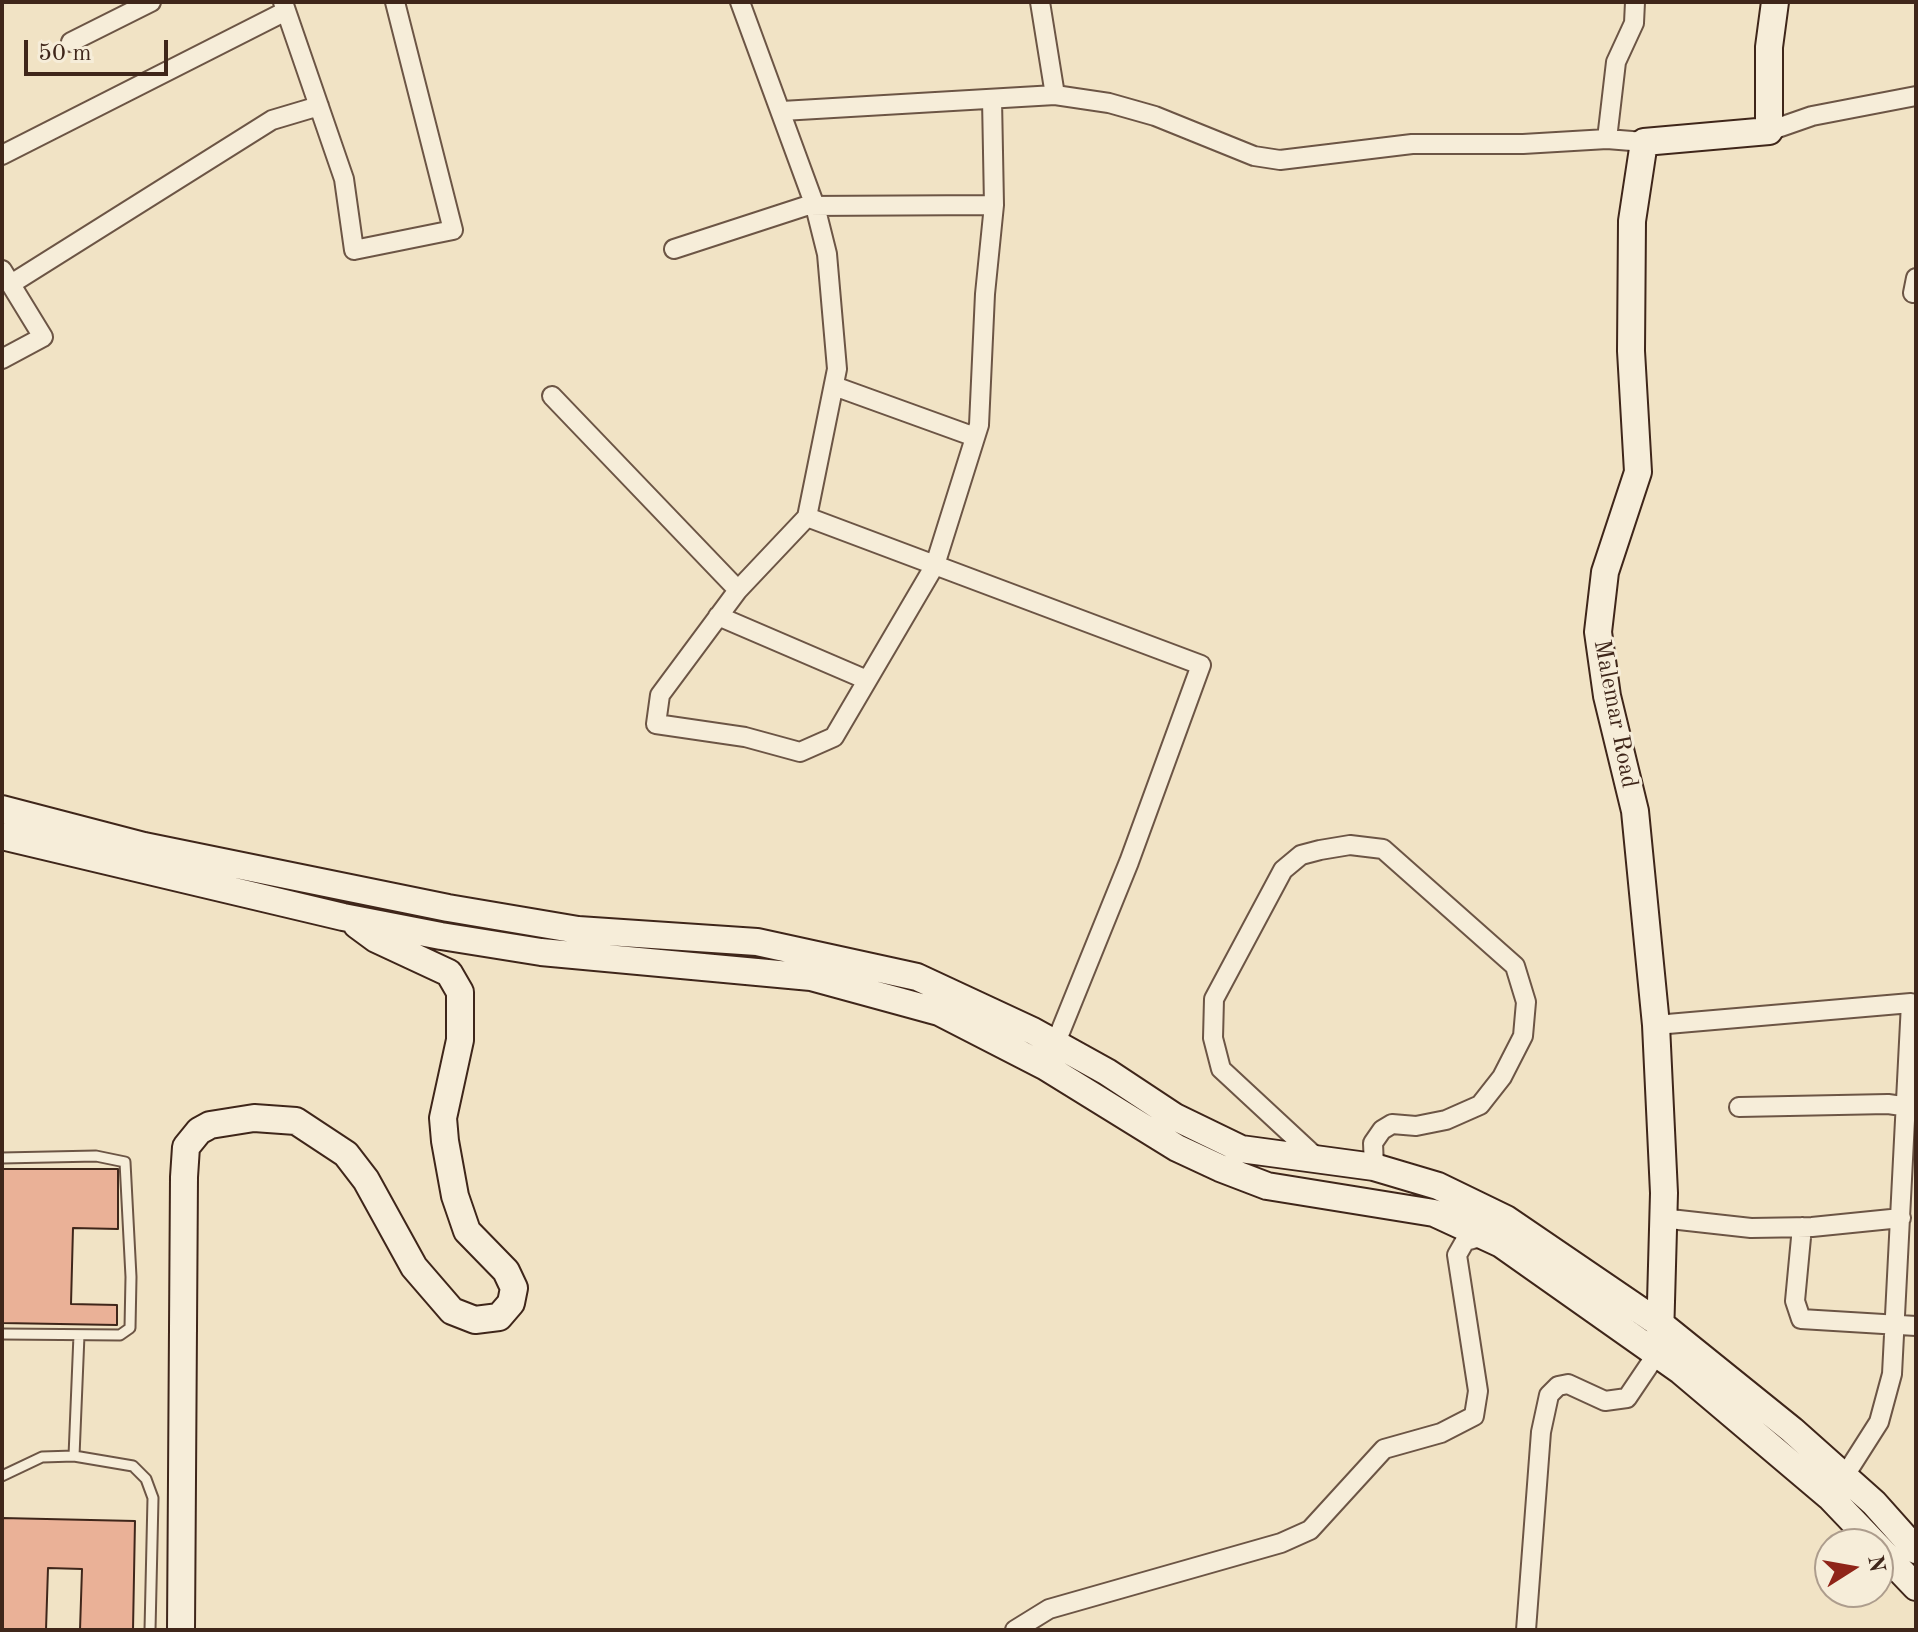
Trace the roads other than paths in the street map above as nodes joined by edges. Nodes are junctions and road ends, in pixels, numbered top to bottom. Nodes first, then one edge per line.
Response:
1 (151, 2) edge
2 (395, 2) edge
3 (740, 2) edge
4 (1040, 2) edge
5 (1635, 2) edge
6 (1775, 2) edge
7 (285, 7) edge
8 (71, 42) dead end
9 (1055, 95) junction
10 (1916, 96) edge
11 (992, 99) junction
12 (319, 106) junction
13 (782, 111) junction
14 (1769, 131) junction
15 (1607, 139) junction
16 (1644, 142) junction
17 (2, 155) edge
18 (994, 205) junction
19 (815, 206) junction
20 (674, 249) dead end
21 (6, 277) edge
22 (2, 359) edge
23 (834, 386) junction
24 (552, 396) dead end
25 (975, 437) junction
26 (807, 517) junction
27 (935, 565) junction
28 (738, 590) junction
29 (718, 616) junction
30 (867, 680) junction
31 (2, 809) edge
32 (2, 836) edge
33 (448, 908) junction
34 (343, 917) junction
35 (441, 936) junction
36 (1656, 1025) junction
37 (1051, 1055) junction
38 (1739, 1107) dead end
39 (1912, 1107) edge
40 (2, 1158) edge
41 (1320, 1161) junction
42 (1374, 1167) junction
43 (1661, 1218) junction
44 (1901, 1218) junction
45 (1802, 1227) junction
46 (1484, 1236) junction
47 (1895, 1325) junction
48 (1663, 1326) junction
49 (1916, 1326) edge
50 (2, 1334) edge
51 (79, 1335) junction
52 (1656, 1355) junction
53 (74, 1456) junction
54 (2, 1476) edge
55 (1844, 1477) junction
56 (1916, 1550) edge
57 (1916, 1587) edge
58 (150, 1630) edge
59 (181, 1630) edge
60 (1015, 1630) edge
61 (1526, 1630) edge

1 - 8 street
2 - 12 street
3 - 13 street
4 - 9 street
5 - 15 street
6 - 14 main road
7 - 12 street
7 - 17 street
9 - 11 street
9 - 15 street
10 - 14 street
11 - 13 street
11 - 18 street
12 - 21 street
13 - 19 street
14 - 16 main road
15 - 16 street
16 - 36 main road, Malemar Road
18 - 19 street
18 - 25 street
19 - 20 street
19 - 23 street
21 - 22 street
23 - 25 street
23 - 26 street
24 - 28 street
25 - 27 street
26 - 27 street
26 - 28 street
27 - 30 street
27 - 37 street
28 - 29 street
29 - 30 street
29 - 30 street
31 - 33 main road
32 - 34 main road
33 - 35 main road
33 - 37 main road
34 - 35 main road
34 - 59 main road
35 - 37 main road
36 - 39 street
36 - 43 main road, Malemar Road
37 - 41 main road
37 - 46 main road
38 - 39 street
39 - 44 street
40 - 51 lane
41 - 42 main road
41 - 42 street
42 - 48 main road
43 - 45 street
43 - 48 main road, Malemar Road
44 - 45 street
44 - 47 street
45 - 47 street
46 - 52 main road
46 - 60 street
47 - 49 street
47 - 55 street
48 - 52 main road, Malemar Road
48 - 55 main road
50 - 51 lane
51 - 53 lane
52 - 57 main road
52 - 61 street
53 - 54 lane
53 - 58 lane
55 - 56 main road

